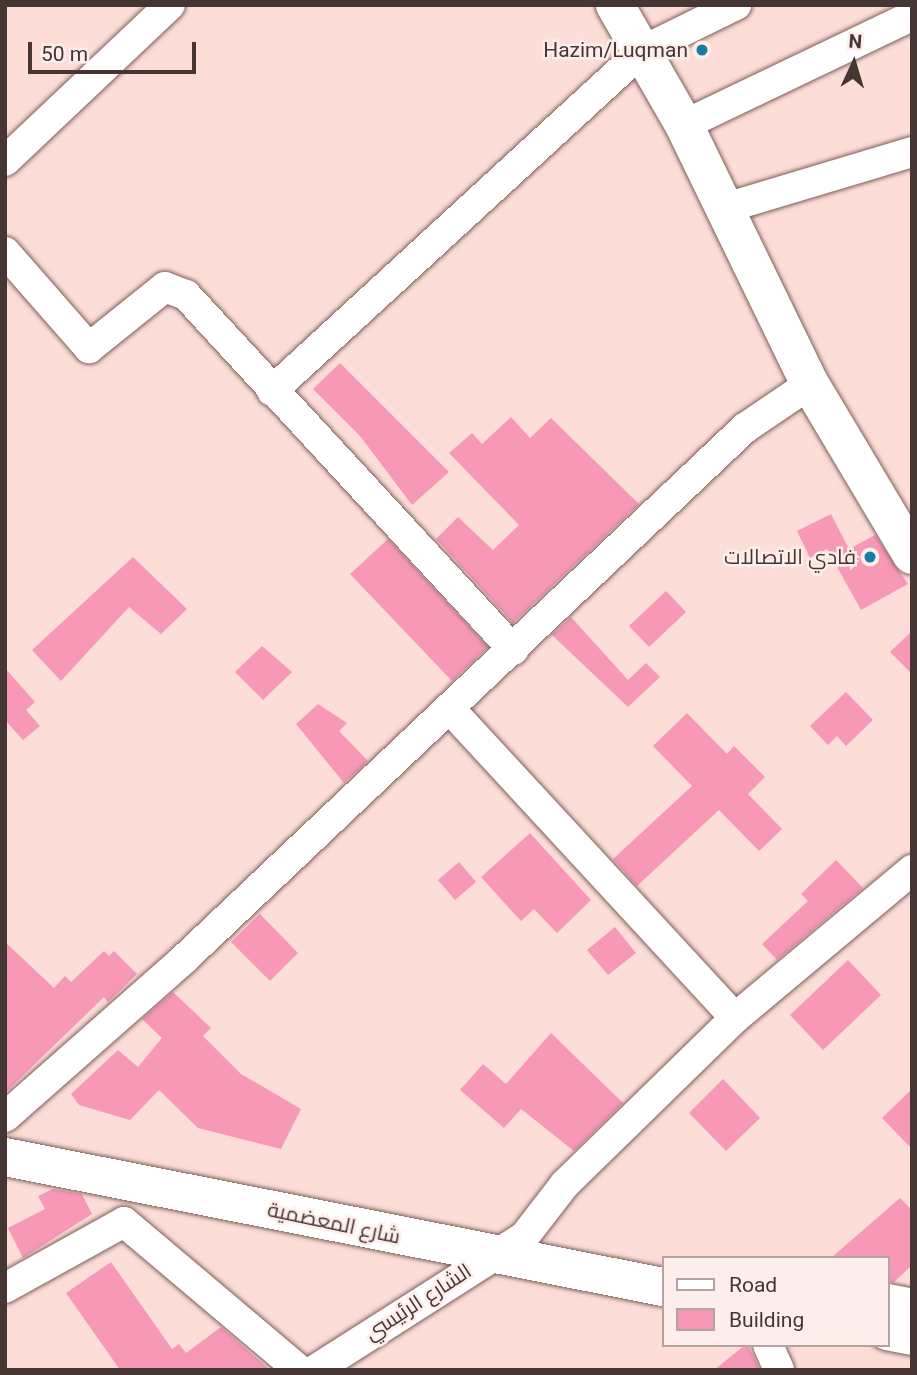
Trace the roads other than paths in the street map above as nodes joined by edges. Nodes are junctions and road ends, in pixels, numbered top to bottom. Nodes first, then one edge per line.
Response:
1 (170, 5) edge
2 (615, 5) edge
3 (736, 5) edge
4 (912, 16) edge
5 (642, 51) junction
6 (684, 125) junction
7 (912, 152) edge
8 (5, 161) edge
9 (722, 209) junction
10 (5, 252) edge
11 (810, 384) junction
12 (272, 391) junction
13 (910, 548) edge
14 (514, 650) junction
15 (450, 709) junction
16 (912, 870) edge
17 (735, 1018) junction
18 (5, 1117) edge
19 (5, 1134) edge
20 (5, 1157) edge
21 (524, 1237) junction
22 (488, 1256) junction
23 (662, 1259) edge
24 (662, 1287) edge
25 (5, 1288) edge
26 (889, 1303) edge
27 (912, 1308) edge
28 (889, 1331) edge
29 (912, 1336) edge
30 (769, 1347) edge
31 (299, 1370) edge
32 (315, 1370) edge
33 (779, 1370) edge

1 - 8 street
2 - 5 main road
3 - 5 street
4 - 6 street
5 - 6 main road
5 - 12 street
6 - 9 main road
7 - 9 street
9 - 11 main road
10 - 12 street
11 - 13 main road
11 - 14 street
12 - 14 street
14 - 15 street
15 - 17 street
15 - 18 street
16 - 17 street
17 - 21 street
19 - 21 main road, شارع المعضمية
20 - 22 main road, شارع المعضمية
21 - 22 street, الشارع الرئيسي
21 - 23 main road, شارع المعضمية
22 - 24 main road, شارع المعضمية
22 - 32 street, الشارع الرئيسي
25 - 31 street
26 - 27 main road
28 - 29 main road
30 - 33 street

